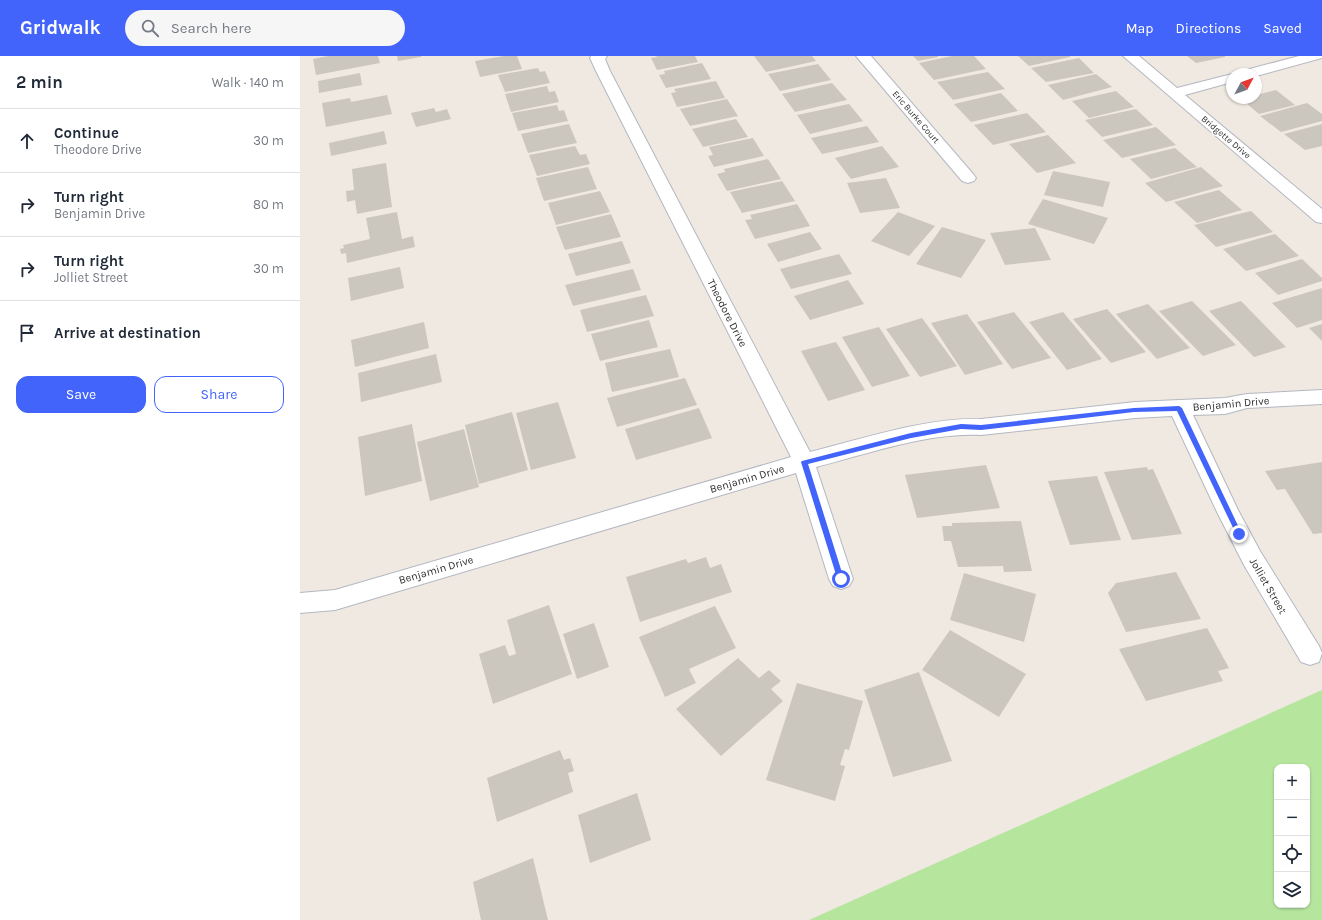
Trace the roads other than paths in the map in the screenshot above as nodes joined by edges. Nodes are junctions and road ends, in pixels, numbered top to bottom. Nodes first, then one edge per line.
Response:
1 (600, 56) edge
2 (863, 56) edge
3 (1130, 56) edge
4 (1316, 56) edge
5 (1262, 70) edge
6 (1226, 80) edge
7 (1174, 93) junction
8 (968, 178) dead end
9 (1322, 218) edge
10 (1322, 398) edge
11 (1179, 408) junction
12 (804, 462) junction
13 (841, 579) dead end
14 (300, 603) edge
15 (1310, 654) dead end

1 - 12 street, Theodore Drive
2 - 8 street, Eric Burke Court
3 - 7 street, Bridgette Drive
4 - 5 street
6 - 7 street
7 - 9 street, Bridgette Drive
10 - 11 street, Benjamin Drive
11 - 12 street, Benjamin Drive
11 - 15 street, Jolliet Street
12 - 13 street, Theodore Drive
12 - 14 street, Benjamin Drive

